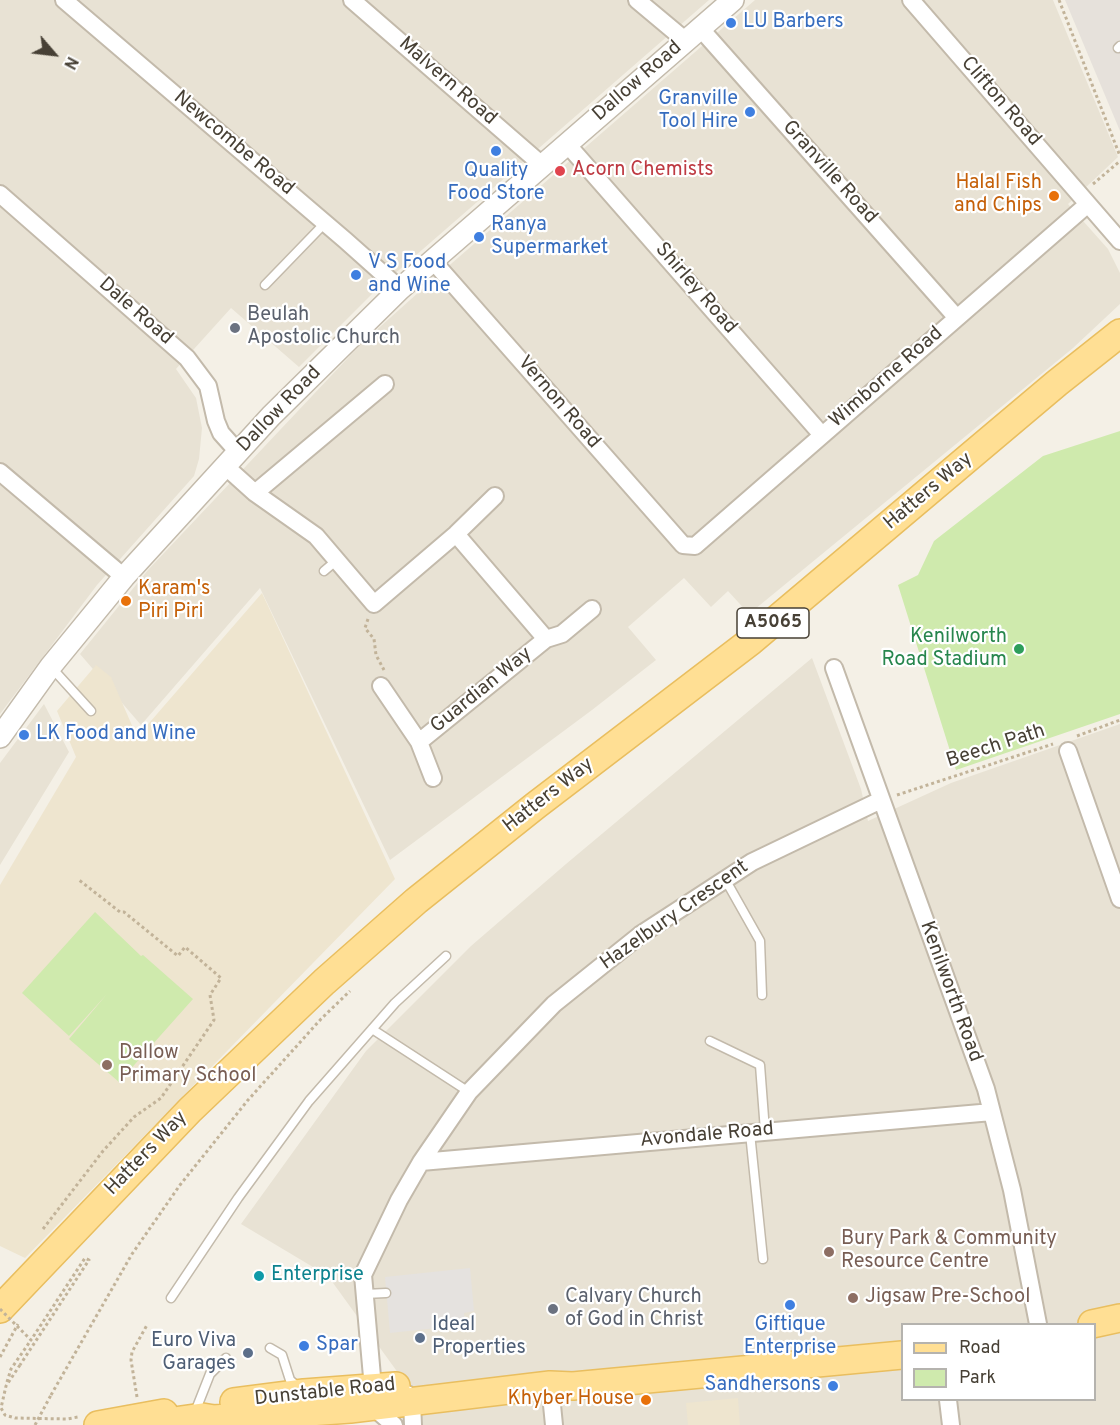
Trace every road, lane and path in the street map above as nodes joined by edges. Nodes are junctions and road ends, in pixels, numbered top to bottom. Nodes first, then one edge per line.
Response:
1 (64, 0) edge
2 (351, 0) edge
3 (637, 0) edge
4 (733, 0) edge
5 (911, 0) edge
6 (1059, 0) edge
7 (693, 35) junction
8 (567, 144) junction
9 (1120, 156) edge
10 (1120, 161) edge
11 (542, 165) junction
12 (0, 194) edge
13 (1084, 199) junction
14 (325, 223) junction
15 (1120, 241) edge
16 (433, 261) junction
17 (265, 285) dead end
18 (400, 289) junction
19 (957, 318) junction
20 (1120, 333) edge
21 (385, 384) dead end
22 (822, 435) junction
23 (232, 459) junction
24 (0, 472) edge
25 (255, 493) junction
26 (495, 496) dead end
27 (456, 534) junction
28 (683, 545) joint
29 (337, 560) junction
30 (324, 571) dead end
31 (124, 578) junction
32 (374, 604) junction
33 (592, 609) dead end
34 (546, 639) junction
35 (51, 666) junction
36 (834, 668) dead end
37 (381, 686) joint
38 (91, 711) dead end
39 (1120, 720) edge
40 (0, 737) edge
41 (419, 742) junction
42 (1068, 743) junction
43 (433, 778) dead end
44 (881, 800) junction
45 (725, 879) junction
46 (79, 880) dead end
47 (1120, 899) edge
48 (446, 956) dead end
49 (762, 995) dead end
50 (372, 1029) junction
51 (710, 1041) dead end
52 (469, 1092) junction
53 (992, 1112) junction
54 (758, 1132) junction
55 (421, 1162) junction
56 (180, 1185) dead end
57 (41, 1232) dead end
58 (763, 1259) dead end
59 (386, 1293) dead end
60 (365, 1294) junction
61 (171, 1298) dead end
62 (3, 1308) edge
63 (1120, 1318) edge
64 (1038, 1323) edge
65 (1096, 1323) edge
66 (147, 1325) dead end
67 (31, 1340) junction
68 (270, 1348) dead end
69 (901, 1355) edge
70 (226, 1358) dead end
71 (550, 1385) junction
72 (6, 1386) junction
73 (304, 1393) junction
74 (373, 1398) junction
75 (948, 1401) edge
76 (409, 1404) edge
77 (197, 1407) junction
78 (142, 1415) edge
79 (93, 1420) edge
80 (35, 1425) edge
81 (394, 1425) edge
82 (554, 1425) edge
83 (951, 1425) edge

1 - 14 street, Newcombe Road
2 - 11 street, Malvern Road
3 - 7 street, Granville Road
4 - 7 street, Dallow Road
5 - 13 street, Clifton Road
6 - 9 path
7 - 8 street, Dallow Road
7 - 19 street, Granville Road
8 - 11 street, Dallow Road
8 - 22 street, Shirley Road
10 - 13 path
11 - 16 street, Dallow Road
12 - 23 street, Dale Road
13 - 15 street, Clifton Road
13 - 19 street, Wimborne Road
14 - 17 lane
14 - 18 street, Newcombe Road
16 - 18 street, Dallow Road
16 - 28 street, Vernon Road
18 - 23 street, Dallow Road
19 - 22 street, Wimborne Road
20 - 62 main road, Hatters Way / A5065
21 - 25 street
22 - 28 street, Wimborne Road
23 - 25 street
23 - 31 street, Dallow Road
24 - 31 street
25 - 29 street
26 - 27 street
27 - 32 street
27 - 34 street, Guardian Way
29 - 30 lane
29 - 32 street
31 - 35 street, Dallow Road
32 - 37 path
33 - 34 street, Guardian Way
34 - 41 street, Guardian Way
35 - 38 lane
35 - 40 street, Dallow Road
36 - 44 street, Kenilworth Road
37 - 41 street
39 - 42 path, Beech Path
41 - 43 street
42 - 44 path, Beech Path
42 - 47 street
44 - 45 street, Hazelbury Crescent
44 - 53 street, Kenilworth Road
45 - 49 lane
45 - 52 street, Hazelbury Crescent
46 - 57 path
48 - 50 lane
50 - 52 lane
50 - 61 lane
51 - 54 lane
52 - 55 street, Hazelbury Crescent
53 - 54 street, Avondale Road
53 - 64 street, Kenilworth Road
54 - 55 street, Avondale Road
54 - 58 lane
55 - 60 street, Hazelbury Crescent
56 - 80 path, bridge
59 - 60 lane
60 - 74 street, Hazelbury Crescent
62 - 67 path, bridge
63 - 65 main road
66 - 78 path
67 - 72 path
67 - 72 path, bridge
68 - 73 lane
69 - 71 main road, Dunstable Road
70 - 77 lane
71 - 76 main road, Dunstable Road
71 - 82 street
72 - 79 path
73 - 74 main road, Dunstable Road
73 - 77 main road, Dunstable Road
74 - 76 main road, Dunstable Road
74 - 78 main road, Dunstable Road
74 - 81 street
75 - 83 street
77 - 79 main road, Dunstable Road

